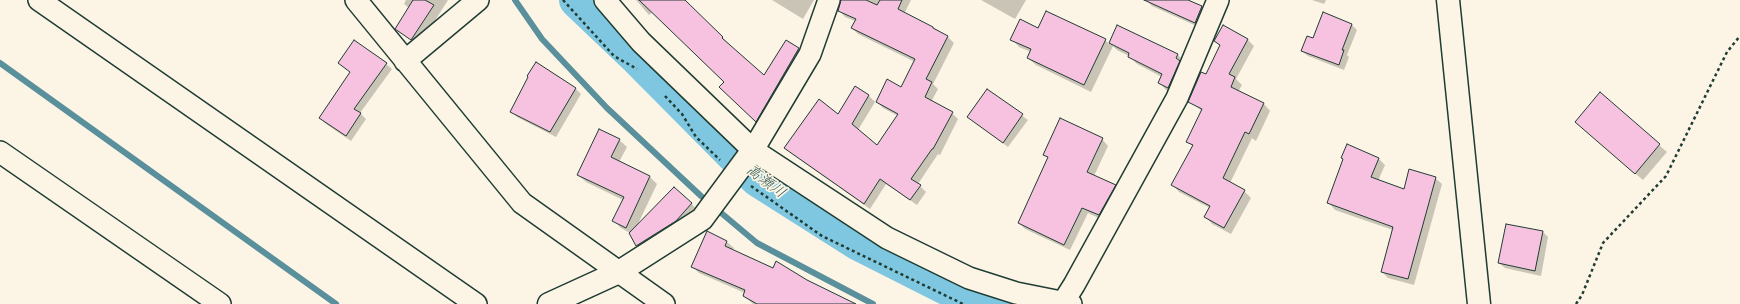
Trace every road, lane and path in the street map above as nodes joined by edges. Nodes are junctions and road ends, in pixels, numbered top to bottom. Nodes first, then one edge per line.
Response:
1 (39, 0) edge
2 (356, 0) edge
3 (478, 0) edge
4 (605, 0) edge
5 (829, 0) edge
6 (1218, 0) edge
7 (1448, 0) edge
8 (1740, 36) edge
9 (405, 61) junction
10 (753, 150) junction
11 (0, 152) edge
12 (619, 272) junction
13 (1065, 303) edge
14 (220, 304) edge
15 (476, 304) edge
16 (549, 304) edge
17 (664, 304) edge
18 (1479, 304) edge
19 (1576, 304) edge

1 - 15 street
2 - 9 street
3 - 9 street
4 - 10 street
5 - 10 street
6 - 13 street
7 - 18 street
8 - 19 path
9 - 12 street
10 - 12 street
10 - 13 street
11 - 14 street
12 - 16 street
12 - 17 street

